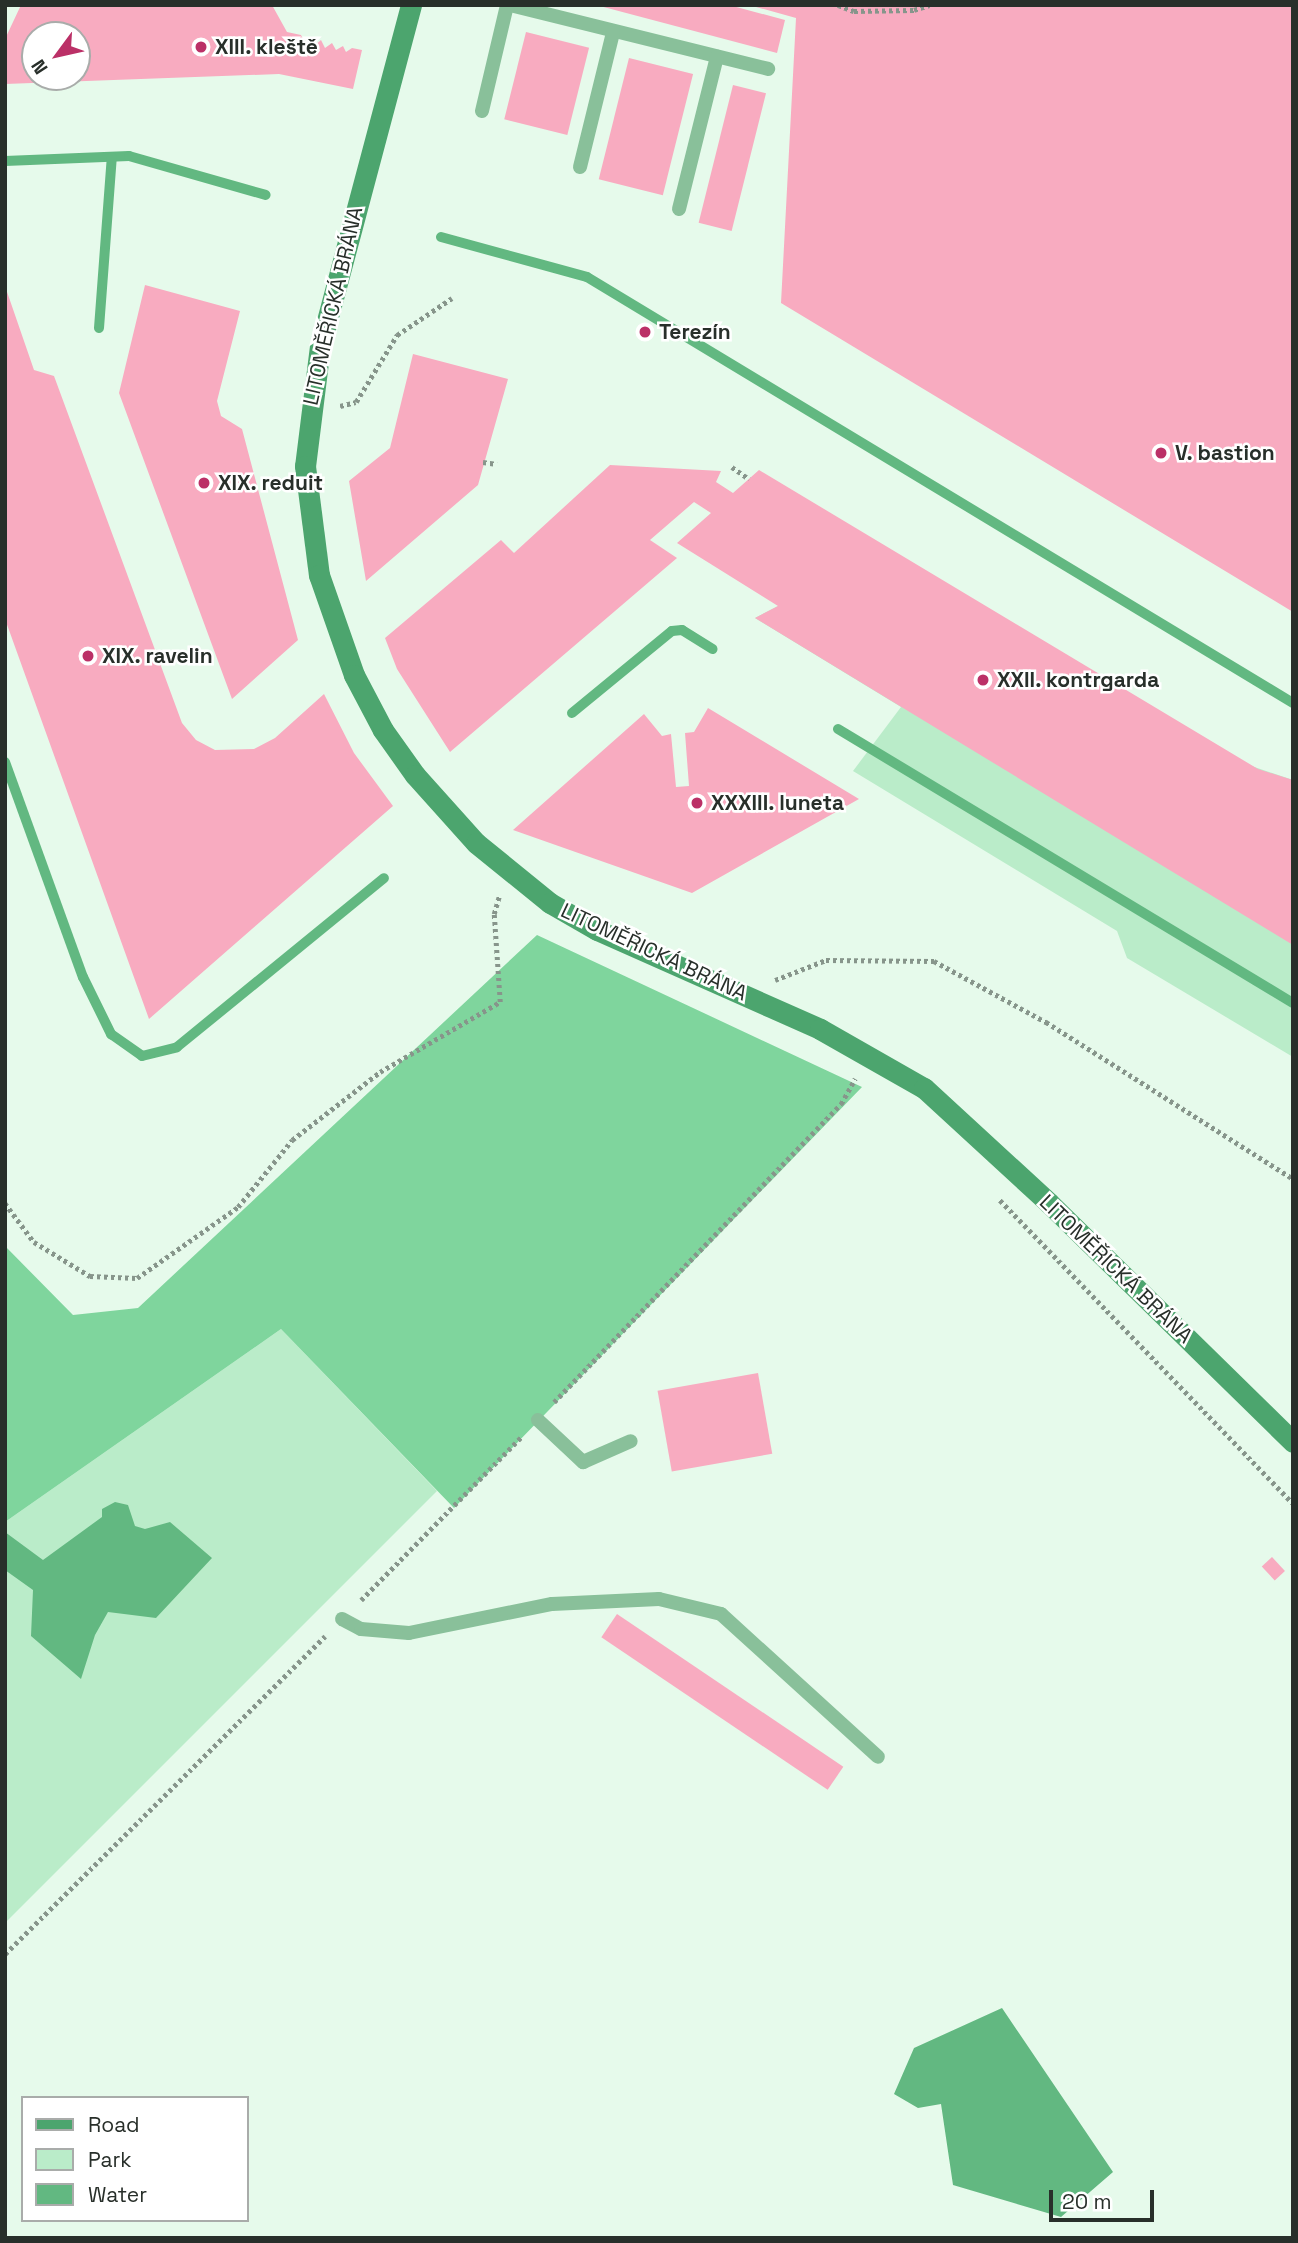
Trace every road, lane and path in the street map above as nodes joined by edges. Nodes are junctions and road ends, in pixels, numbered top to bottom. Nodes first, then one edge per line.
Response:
1 (411, 5) edge
2 (509, 5) edge
3 (838, 5) edge
4 (929, 5) edge
5 (613, 33) junction
6 (717, 57) junction
7 (768, 69) dead end
8 (482, 111) dead end
9 (580, 167) dead end
10 (679, 209) dead end
11 (452, 298) dead end
12 (309, 413) junction
13 (483, 462) dead end
14 (497, 464) dead end
15 (732, 467) dead end
16 (749, 479) dead end
17 (506, 871) junction
18 (754, 998) junction
19 (869, 1055) junction
20 (856, 1078) junction
21 (866, 1085) dead end
22 (1293, 1179) edge
23 (996, 1197) dead end
24 (5, 1203) edge
25 (538, 1420) junction
26 (631, 1441) dead end
27 (1293, 1442) edge
28 (1293, 1503) edge
29 (342, 1619) junction
30 (878, 1757) dead end
31 (5, 1954) edge

1 - 12 main road, LITOMĚŘICKÁ BRÁNA
2 - 5 lane
2 - 8 lane
3 - 4 path
5 - 6 lane
5 - 9 lane
6 - 7 lane
6 - 10 lane
11 - 12 path
12 - 17 main road, LITOMĚŘICKÁ BRÁNA
13 - 14 path
15 - 16 path
17 - 18 main road, LITOMĚŘICKÁ BRÁNA
17 - 24 path
18 - 19 main road, LITOMĚŘICKÁ BRÁNA
18 - 22 path
19 - 20 path
19 - 27 main road, LITOMĚŘICKÁ BRÁNA
20 - 21 path
20 - 25 path
23 - 28 path
25 - 26 lane
25 - 29 path
29 - 30 lane
29 - 31 path

